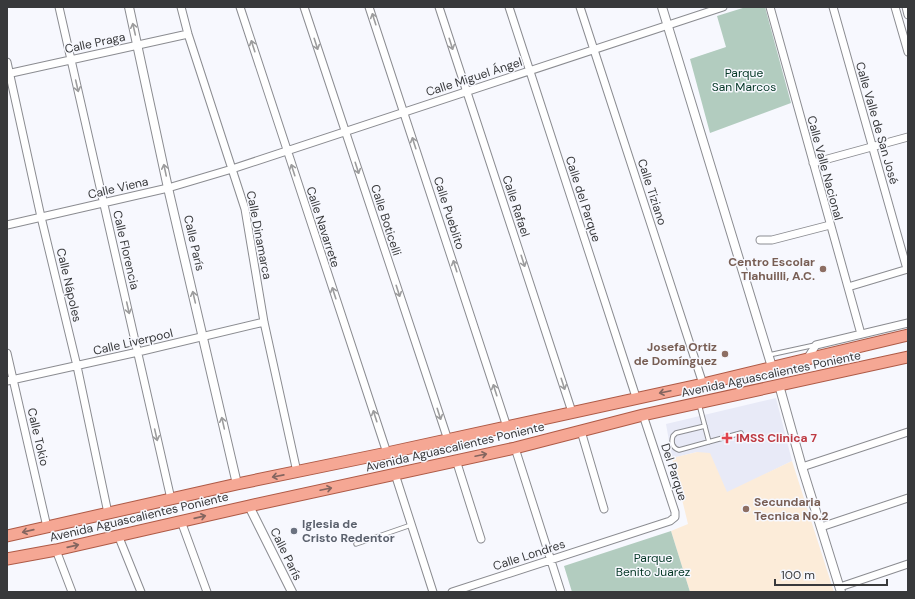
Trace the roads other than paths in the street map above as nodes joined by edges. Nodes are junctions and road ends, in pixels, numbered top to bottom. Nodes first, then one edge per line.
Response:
1 (59, 7) edge
2 (129, 7) edge
3 (181, 7) edge
4 (240, 7) edge
5 (304, 7) edge
6 (370, 7) edge
7 (439, 7) edge
8 (509, 7) edge
9 (580, 7) edge
10 (662, 7) edge
11 (723, 7) edge
12 (770, 7) edge
13 (833, 7) edge
14 (895, 7) edge
15 (906, 7) edge
16 (908, 14) edge
17 (668, 25) junction
18 (188, 34) junction
19 (138, 45) junction
20 (593, 49) junction
21 (908, 52) edge
22 (71, 60) junction
23 (7, 62) edge
24 (530, 71) junction
25 (8, 74) edge
26 (467, 91) junction
27 (404, 111) junction
28 (345, 131) junction
29 (908, 137) edge
30 (873, 147) junction
31 (286, 151) junction
32 (813, 163) junction
33 (232, 169) junction
34 (168, 188) junction
35 (103, 203) junction
36 (41, 217) junction
37 (7, 225) edge
38 (830, 225) junction
39 (760, 240) dead end
40 (908, 269) edge
41 (848, 287) junction
42 (264, 322) junction
43 (908, 323) edge
44 (861, 334) junction
45 (203, 336) junction
46 (908, 336) edge
47 (816, 345) junction
48 (138, 352) junction
49 (7, 353) edge
50 (768, 355) junction
51 (908, 357) edge
52 (807, 359) junction
53 (77, 366) junction
54 (772, 368) junction
55 (10, 380) edge
56 (703, 384) junction
57 (779, 385) junction
58 (636, 398) junction
59 (699, 403) junction
60 (572, 412) junction
61 (643, 415) junction
62 (705, 426) junction
63 (507, 427) junction
64 (581, 432) junction
65 (908, 432) edge
66 (741, 433) dead end
67 (448, 440) junction
68 (709, 442) junction
69 (515, 448) junction
70 (387, 453) junction
71 (456, 460) junction
72 (802, 467) junction
73 (297, 472) junction
74 (395, 474) junction
75 (238, 484) junction
76 (908, 498) edge
77 (171, 499) junction
78 (249, 506) junction
79 (604, 509) dead end
80 (108, 513) junction
81 (181, 522) junction
82 (411, 525) junction
83 (47, 527) junction
84 (821, 527) junction
85 (118, 535) junction
86 (7, 536) edge
87 (481, 539) dead end
88 (612, 540) joint
89 (356, 544) dead end
90 (56, 550) junction
91 (7, 558) edge
92 (551, 559) junction
93 (908, 564) edge
94 (841, 590) edge
95 (72, 592) edge
96 (141, 592) edge
97 (207, 592) edge
98 (292, 592) edge
99 (433, 592) edge
100 (452, 592) edge
101 (561, 592) edge

1 - 22 street, Calle Florencia
19 -> 2 street, Calle París
3 - 18 street, Calle Dinamarca
31 -> 4 street, Calle Navarrete
5 -> 28 street, Calle Boticelli
27 -> 6 street, Calle Pueblito
7 -> 26 street, Calle Rafael
8 - 24 street, Calle del Parque
9 - 20 street, Calle Tiziano
10 - 17 street
11 - 17 street, Calle Miguel Ángel
12 - 32 street, Calle Valle Nacional
13 - 30 street, Calle Valle de San José
14 - 21 street
15 - 16 street
17 - 20 street, Calle Miguel Ángel
17 - 50 street
18 - 19 street, Calle Praga
18 - 33 street, Calle Dinamarca
19 - 22 street, Calle Praga
34 -> 19 street, Calle París
20 - 24 street, Calle Miguel Ángel
20 - 56 street, Calle Tiziano
22 - 25 street, Calle Praga
22 -> 35 street, Calle Florencia
23 - 25 street, Calle Nápoles
24 - 26 street, Calle Miguel Ángel
24 - 58 street, Calle del Parque
25 - 36 street, Calle Nápoles
26 - 27 street, Calle Miguel Ángel
26 -> 60 street, Calle Rafael
27 - 28 street, Calle Miguel Ángel
63 -> 27 street, Calle Pueblito
28 - 31 street, Calle Miguel Ángel
28 -> 67 street, Calle Boticelli
29 - 30 street
30 - 32 street
30 - 40 street, Calle Valle de San José
31 - 33 street, Calle Miguel Ángel
70 -> 31 street, Calle Navarrete
32 - 38 street, Calle Valle Nacional
33 - 34 street, Calle Viena
33 - 42 street, Calle Dinamarca
34 - 35 street, Calle Viena
45 -> 34 street, Calle París
35 - 36 street, Calle Viena
35 -> 48 street, Calle Florencia
36 - 37 street, Calle Viena
36 - 53 street, Calle Nápoles
38 - 39 street
38 - 41 street, Calle Valle Nacional
40 - 41 street
41 - 44 street, Calle Valle Nacional
42 - 45 street, Calle Liverpool
42 - 73 street, Calle Dinamarca
43 - 44 street, Avenida Aguascalientes Poniente
44 - 47 street, Avenida Aguascalientes Poniente
45 - 48 street, Calle Liverpool
75 -> 45 street, Calle París
46 - 52 main road, Avenida Aguascalientes Poniente
47 - 50 lane
47 - 52 street, Avenida Aguascalientes Poniente
48 - 53 street, Calle Liverpool
48 -> 77 street, Calle Florencia
49 - 55 street, Calle Tokio
50 - 54 street
51 - 57 main road, Avenida Aguascalientes Poniente
52 - 54 main road, Avenida Aguascalientes Poniente
53 - 55 street, Calle Liverpool
53 - 80 street, Calle Nápoles
54 - 56 main road, Avenida Aguascalientes Poniente
55 - 83 street, Calle Tokio
56 -> 58 main road, Avenida Aguascalientes Poniente
57 - 59 main road, Avenida Aguascalientes Poniente
57 - 72 street
58 - 60 main road, Avenida Aguascalientes Poniente
59 - 61 main road, Avenida Aguascalientes Poniente
59 - 62 lane
60 - 63 main road, Avenida Aguascalientes Poniente
61 - 64 main road, Avenida Aguascalientes Poniente
61 - 88 street, Del Parque
62 - 68 lane
62 - 68 lane
63 - 67 main road, Avenida Aguascalientes Poniente
64 - 69 main road, Avenida Aguascalientes Poniente
64 - 79 street
65 - 72 street
66 - 68 lane
67 - 70 main road, Avenida Aguascalientes Poniente
71 -> 69 main road, Avenida Aguascalientes Poniente
69 - 92 street
70 - 73 main road, Avenida Aguascalientes Poniente
71 - 74 main road, Avenida Aguascalientes Poniente
71 - 87 street
72 - 84 street
73 -> 75 main road, Avenida Aguascalientes Poniente
78 -> 74 main road, Avenida Aguascalientes Poniente
74 - 82 street
75 - 77 main road, Avenida Aguascalientes Poniente
76 - 84 street
77 - 80 main road, Avenida Aguascalientes Poniente
81 -> 78 main road, Avenida Aguascalientes Poniente
78 - 98 street, Calle París
80 - 83 main road, Avenida Aguascalientes Poniente
81 - 85 main road, Avenida Aguascalientes Poniente
81 - 97 street
82 - 89 lane
82 - 99 street
83 -> 86 main road, Avenida Aguascalientes Poniente
84 - 94 street
90 -> 85 main road, Avenida Aguascalientes Poniente
85 - 96 street
88 - 92 street, Calle Londres
90 - 91 main road, Avenida Aguascalientes Poniente
90 - 95 street
92 - 100 street, Calle Londres
92 - 101 street
93 - 94 street

